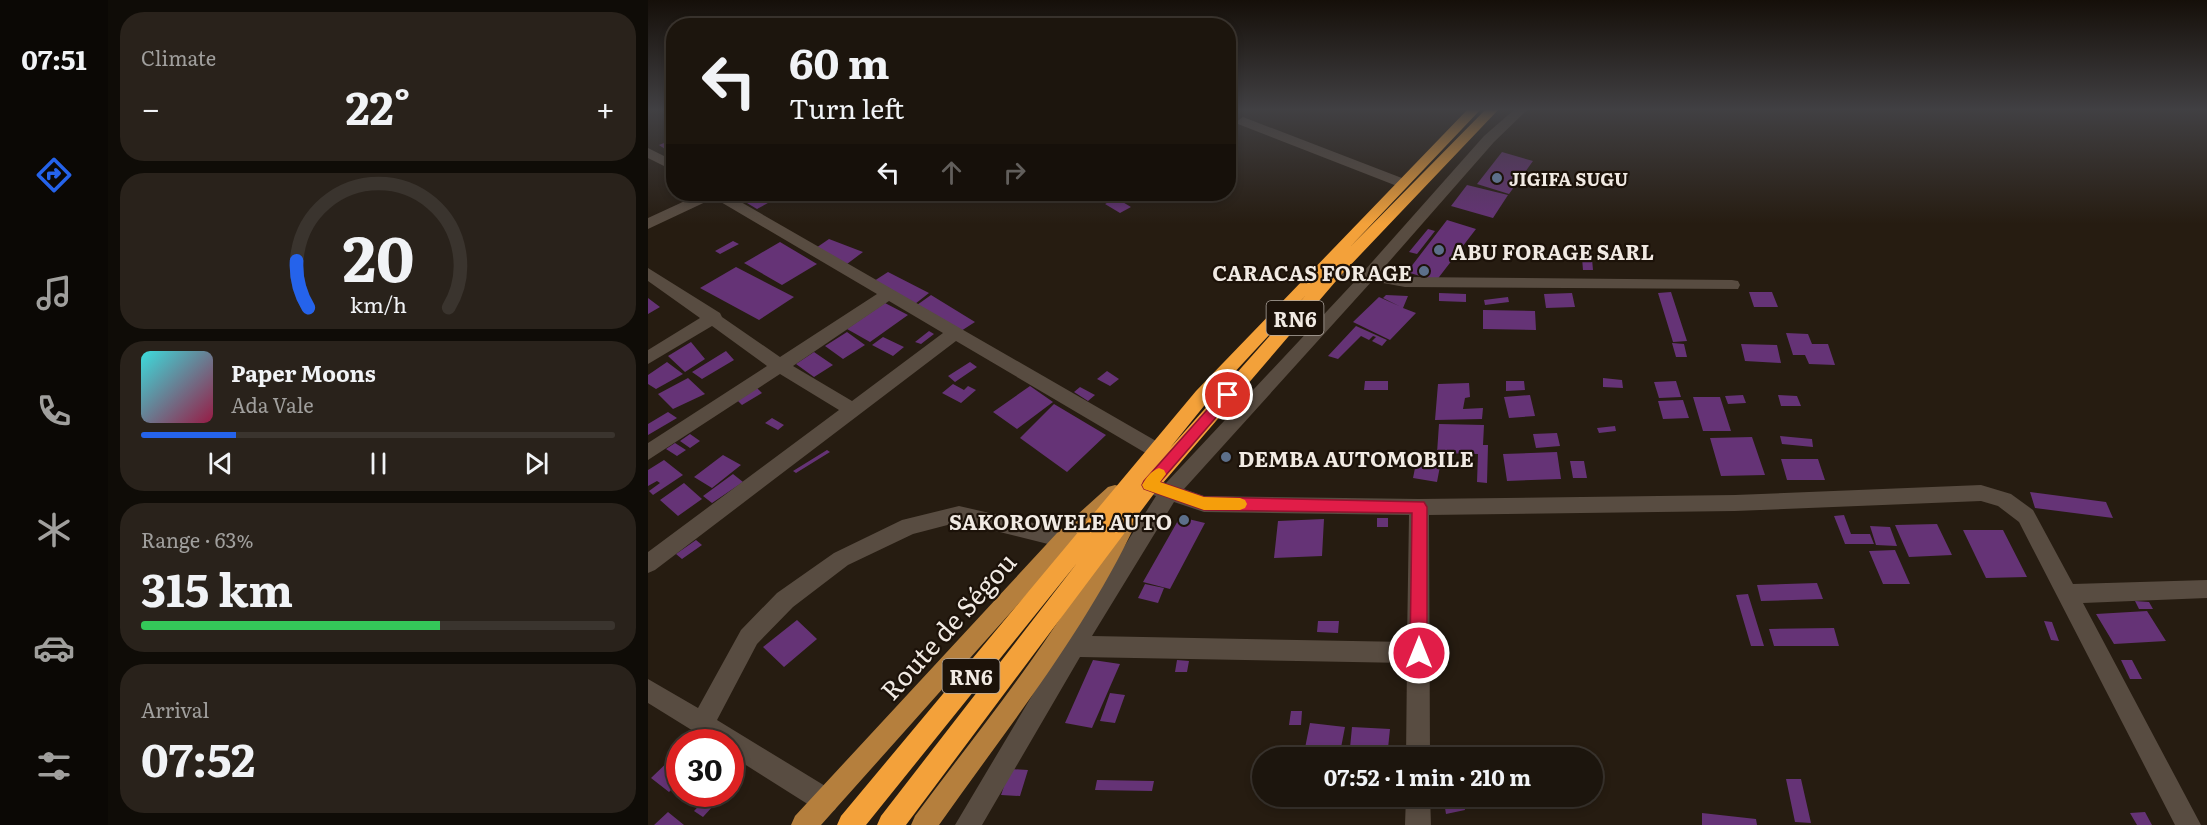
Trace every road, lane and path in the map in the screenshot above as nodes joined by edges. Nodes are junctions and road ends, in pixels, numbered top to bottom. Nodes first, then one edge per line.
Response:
1 (1311, 148) edge
2 (1437, 148) edge
3 (1456, 148) edge
4 (1482, 148) edge
5 (648, 152) edge
6 (666, 162) edge
7 (1402, 183) junction
8 (696, 201) edge
9 (730, 201) edge
10 (648, 224) edge
11 (1337, 270) junction
12 (1370, 274) junction
13 (652, 282) edge
14 (1732, 285) dead end
15 (889, 294) junction
16 (714, 317) junction
17 (955, 333) junction
18 (648, 358) edge
19 (780, 366) junction
20 (853, 410) junction
21 (1156, 450) junction
22 (648, 453) edge
23 (1144, 478) junction
24 (1169, 492) junction
25 (1419, 507) junction
26 (1132, 509) junction
27 (1101, 534) junction
28 (1064, 539) junction
29 (648, 564) edge
30 (2207, 589) edge
31 (2067, 594) junction
32 (1064, 645) junction
33 (1419, 653) junction
34 (648, 690) edge
35 (702, 725) junction
36 (1418, 747) edge
37 (826, 801) junction
38 (1418, 807) edge
39 (804, 825) edge
40 (850, 825) edge
41 (890, 825) edge
42 (924, 825) edge
43 (968, 825) edge
44 (1418, 825) edge
45 (2188, 825) edge

1 - 7 street
2 - 7 highway, Route de Ségou / RN6
3 - 11 highway, Route de Ségou / RN6
4 - 12 street
5 - 6 street
7 - 21 highway, Route de Ségou / RN6
8 - 10 street
9 - 15 street
11 - 12 street
11 - 23 highway, Route de Ségou / RN6
12 - 14 street
12 - 24 street
13 - 16 street
15 - 17 street
15 - 19 street
16 - 18 street
16 - 19 street
17 - 20 street
17 - 21 street
19 - 20 street
19 - 22 street
20 - 29 street
21 - 23 highway, Route de Ségou / RN6
23 - 24 street
23 - 26 highway, Route de Ségou / RN6
23 - 27 highway, Route de Ségou / RN6
23 - 28 main road, Route de Ségou
24 - 25 street
24 - 32 street
25 - 31 street
25 - 33 street
26 - 27 highway, Route de Ségou / RN6
26 - 32 main road, Route de Ségou
27 - 40 highway, Route de Ségou / RN6
27 - 41 highway, Route de Ségou / RN6
28 - 35 street
28 - 37 main road, Route de Ségou
30 - 31 street
31 - 45 street
32 - 33 street
32 - 42 main road, Route de Ségou
32 - 43 street
33 - 36 street
34 - 35 street
35 - 37 street
37 - 39 main road, Route de Ségou
38 - 44 street

